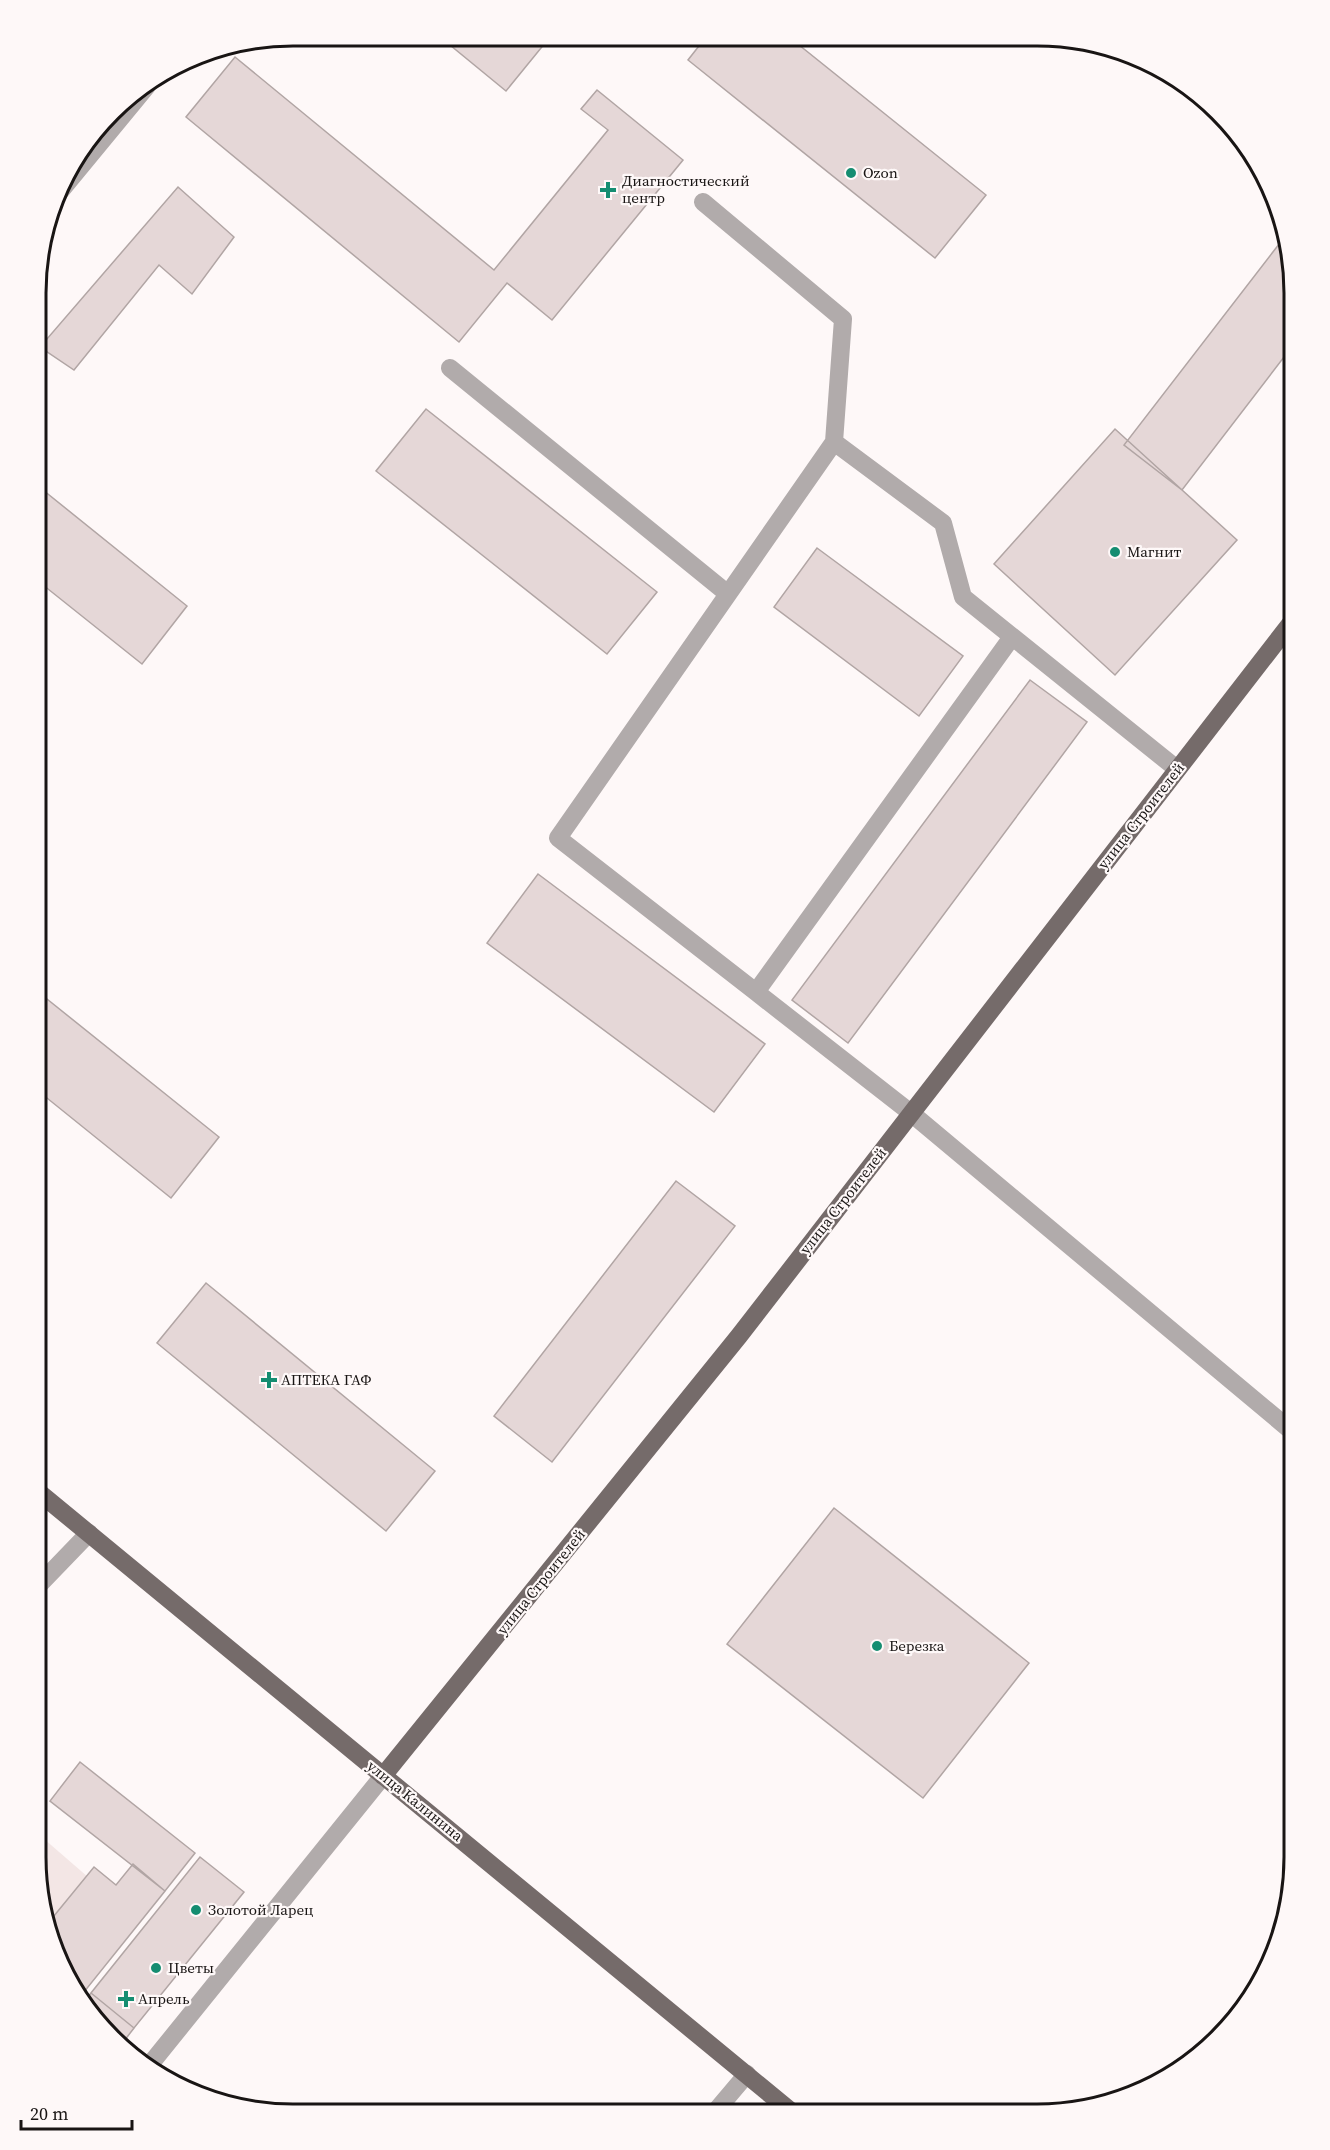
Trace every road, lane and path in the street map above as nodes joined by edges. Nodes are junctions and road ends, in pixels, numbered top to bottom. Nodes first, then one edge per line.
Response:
1 (122, 116) edge
2 (85, 161) edge
3 (703, 201) dead end
4 (450, 368) dead end
5 (834, 442) junction
6 (728, 594) junction
7 (1284, 632) edge
8 (1012, 636) junction
9 (1177, 769) junction
10 (756, 992) junction
11 (911, 1113) junction
12 (1284, 1425) edge
13 (46, 1498) edge
14 (89, 1533) junction
15 (46, 1578) edge
16 (383, 1776) junction
17 (154, 2060) edge
18 (747, 2074) junction
19 (722, 2104) edge
20 (782, 2104) edge

1 - 2 street
3 - 5 street
4 - 6 street
5 - 6 street
5 - 8 street
6 - 10 street
7 - 9 main road, улица Строителей
8 - 9 street
8 - 10 street
9 - 11 main road, улица Строителей
10 - 11 street
11 - 12 street
11 - 16 main road, улица Строителей
13 - 14 main road, улица Калинина
14 - 15 street
14 - 16 main road, улица Калинина
16 - 17 street
16 - 18 main road, улица Калинина
18 - 19 street
18 - 20 main road, улица Калинина

